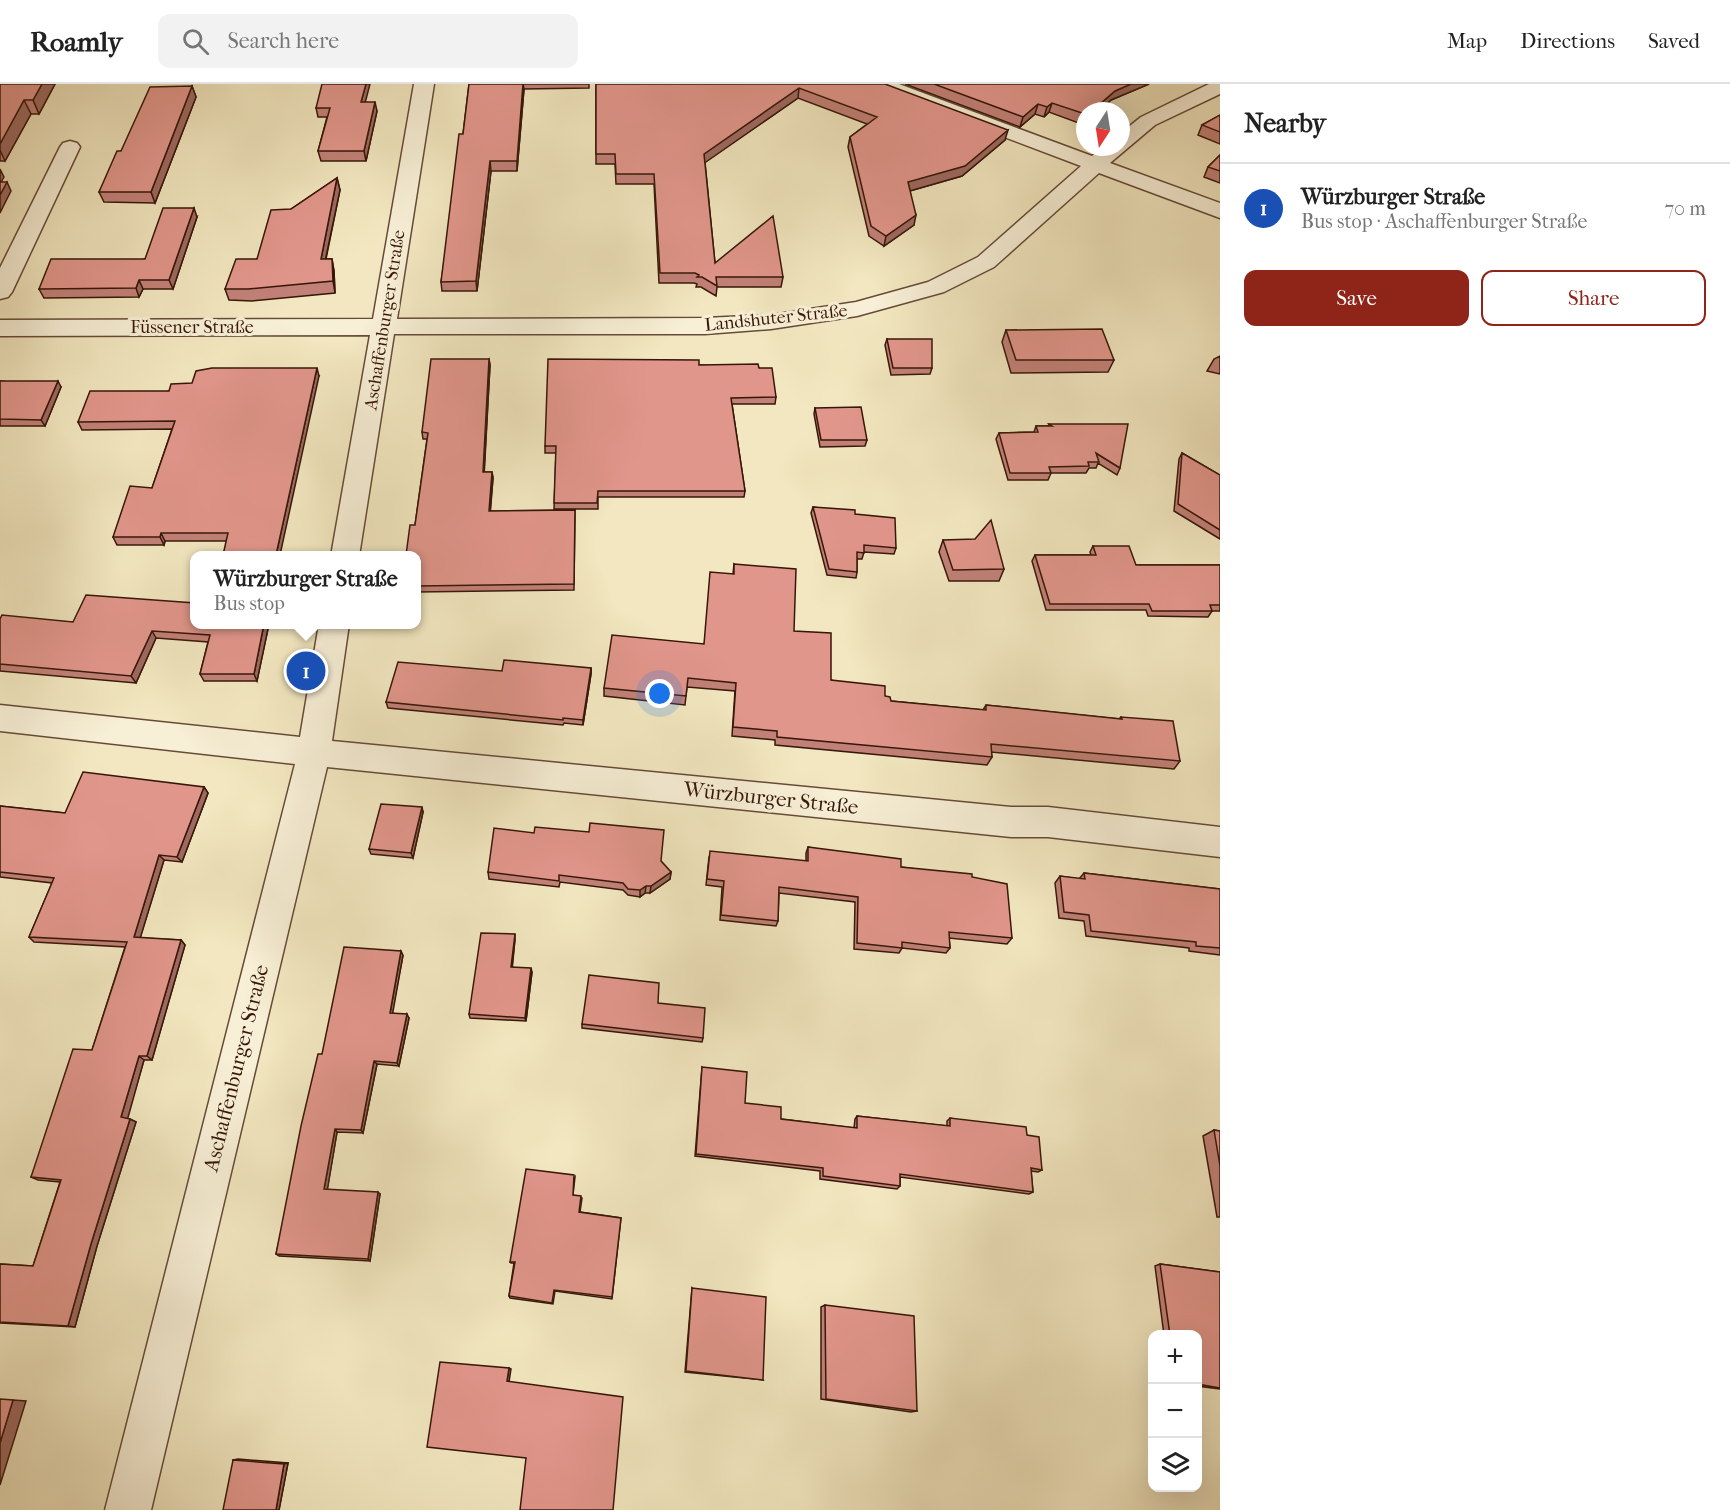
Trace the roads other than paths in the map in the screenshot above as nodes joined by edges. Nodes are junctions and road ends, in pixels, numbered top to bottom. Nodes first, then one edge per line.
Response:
1 (424, 84) edge
2 (881, 84) edge
3 (1220, 86) edge
4 (1130, 135) edge
5 (70, 147) dead end
6 (1104, 156) edge
7 (1094, 165) junction
8 (1220, 211) edge
9 (0, 292) edge
10 (384, 326) junction
11 (0, 328) edge
12 (346, 551) edge
13 (333, 629) edge
14 (0, 717) edge
15 (314, 752) junction
16 (1220, 842) edge
17 (128, 1510) edge

1 - 10 street, Aschaffenburger Straße
2 - 7 street
3 - 4 street
5 - 9 street
6 - 7 street, Landshuter Straße
7 - 8 street
7 - 10 street, Landshuter Straße
10 - 11 street, Füssener Straße
10 - 12 street, Aschaffenburger Straße
13 - 15 street, Aschaffenburger Straße
14 - 15 street, Würzburger Straße
15 - 16 street, Würzburger Straße
15 - 17 street, Aschaffenburger Straße

